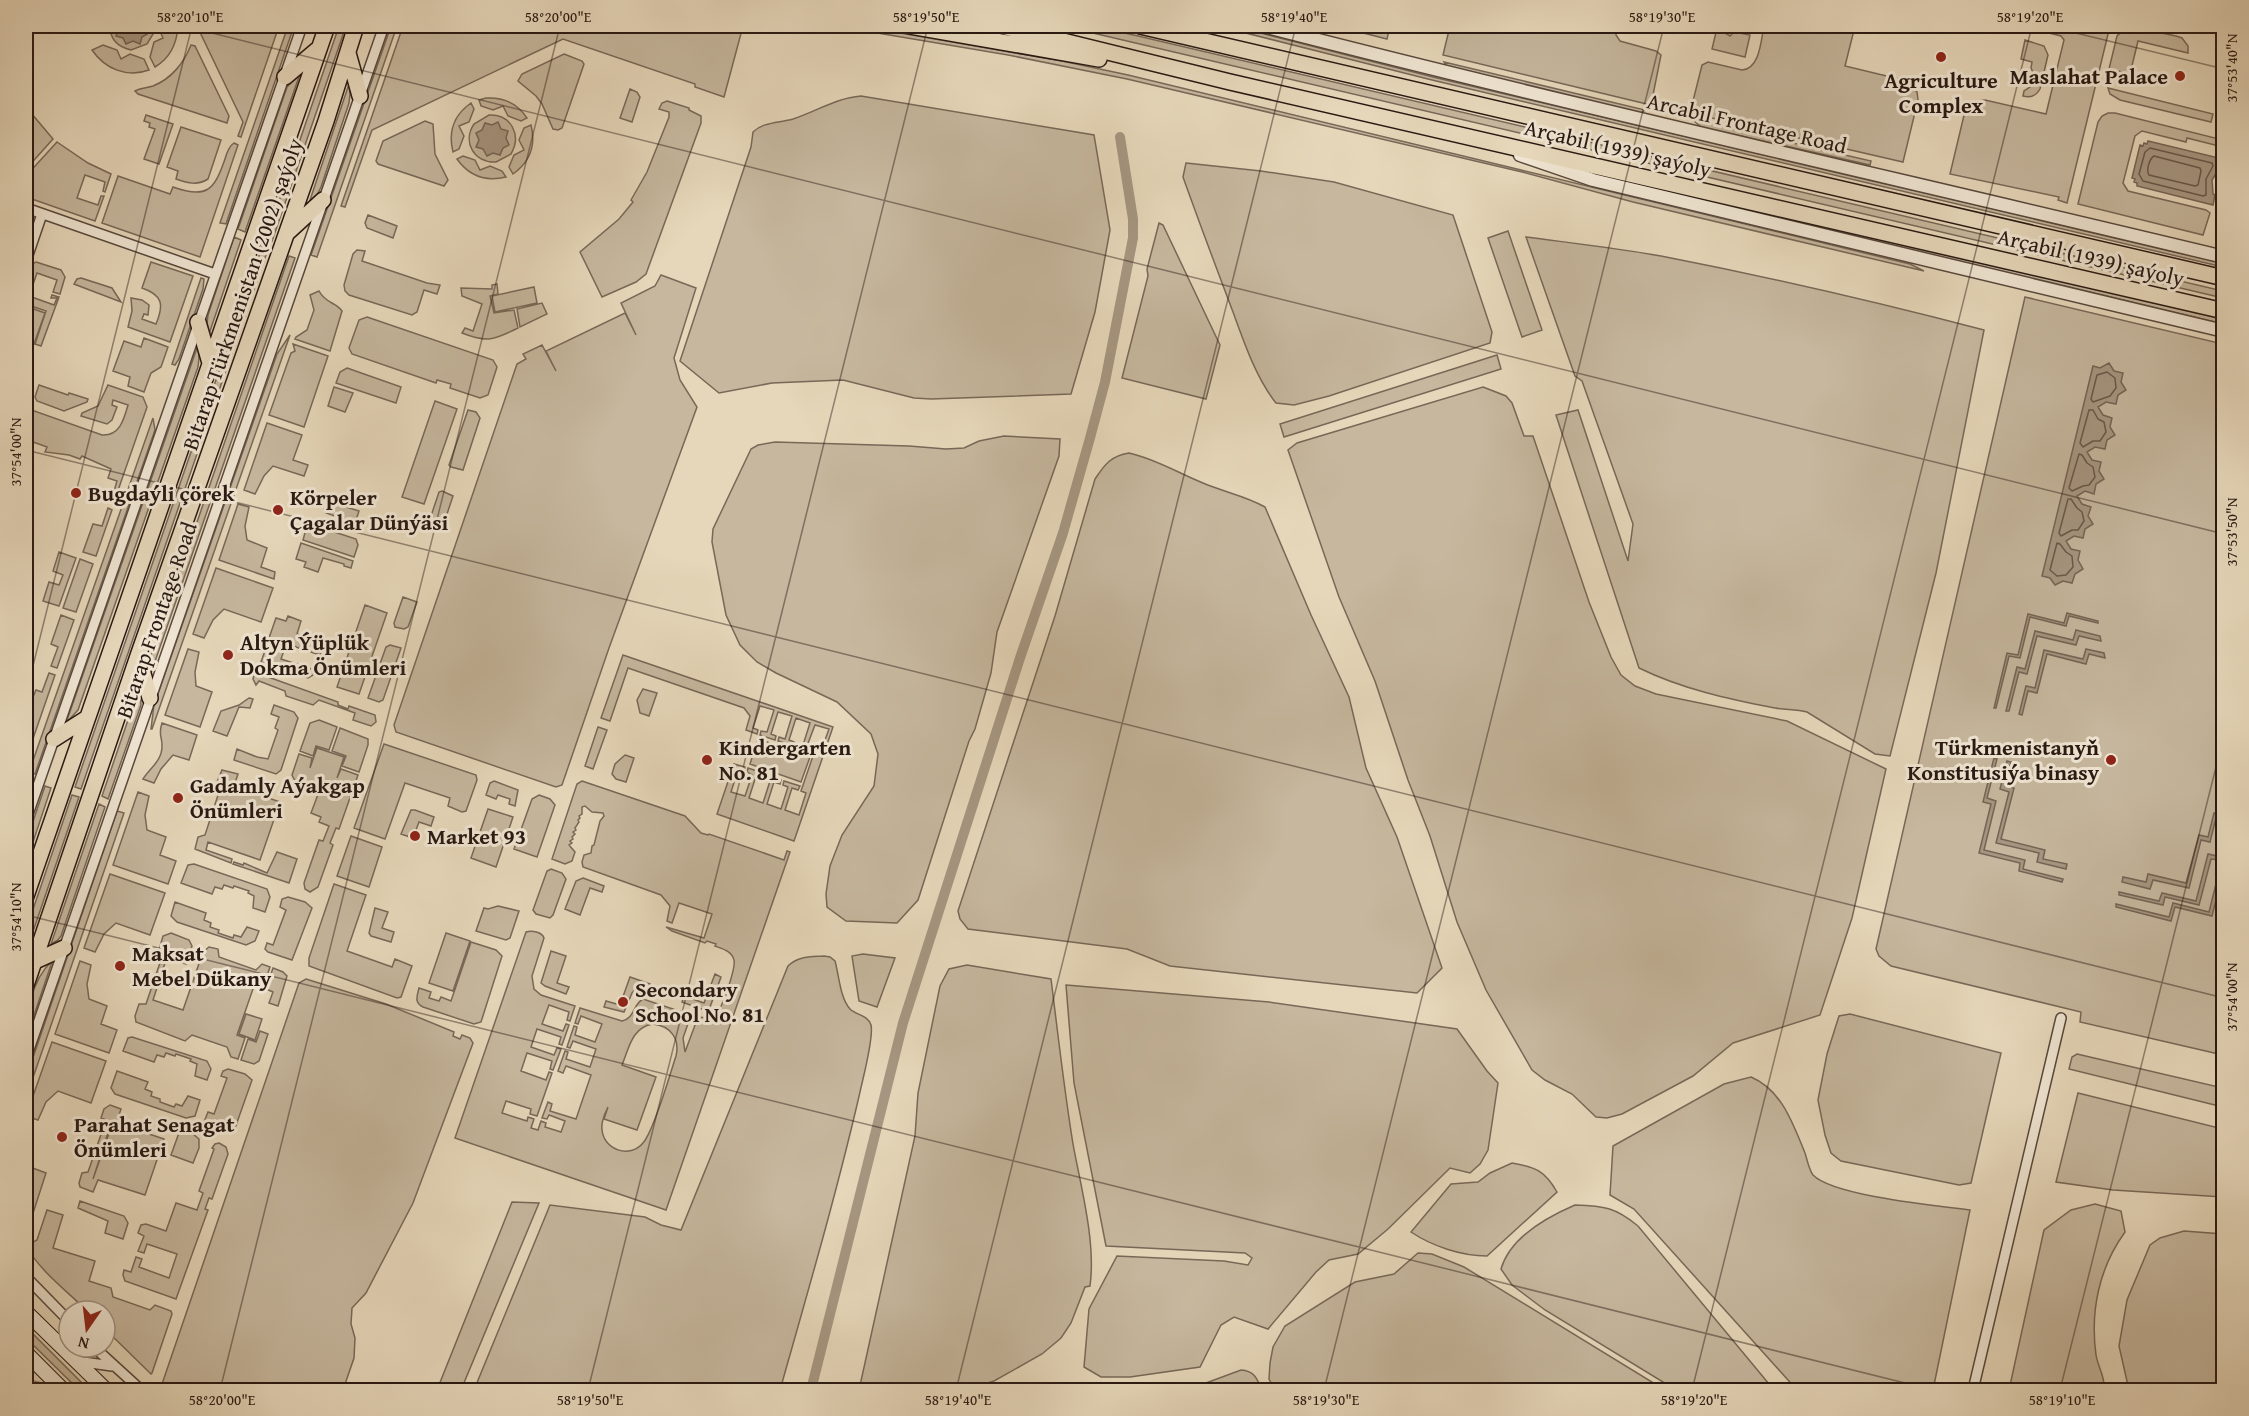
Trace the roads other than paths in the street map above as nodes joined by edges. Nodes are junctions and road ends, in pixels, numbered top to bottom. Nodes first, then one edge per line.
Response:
1 (302, 26) edge
2 (327, 26) edge
3 (358, 26) edge
4 (384, 26) edge
5 (910, 26) edge
6 (1002, 26) edge
7 (1140, 26) edge
8 (1150, 26) edge
9 (1263, 26) edge
10 (1177, 34) junction
11 (320, 48) junction
12 (348, 52) junction
13 (285, 77) junction
14 (1230, 82) junction
15 (360, 96) junction
16 (1457, 133) junction
17 (323, 200) junction
18 (26, 208) edge
19 (42, 214) junction
20 (285, 235) junction
21 (2223, 257) edge
22 (26, 261) edge
23 (215, 274) junction
24 (2223, 278) edge
25 (2223, 311) edge
26 (198, 322) junction
27 (2223, 331) edge
28 (210, 363) junction
29 (138, 656) junction
30 (150, 698) junction
31 (87, 718) junction
32 (54, 740) junction
33 (26, 820) edge
34 (26, 896) edge
35 (64, 948) junction
36 (33, 962) junction
37 (26, 985) edge
38 (2061, 1018) dead end
39 (26, 1058) edge
40 (26, 1277) edge
41 (57, 1309) edge
42 (26, 1312) edge
43 (26, 1353) edge
44 (105, 1359) edge
45 (76, 1361) junction
46 (112, 1366) junction
47 (26, 1386) edge
48 (30, 1390) edge
49 (63, 1390) edge
50 (106, 1390) edge
51 (141, 1390) edge
52 (1973, 1390) edge

1 - 13 street
2 - 11 main road, Bitarap Türkmenistan (2002) şaýoly
3 - 12 main road, Bitarap Türkmenistan (2002) şaýoly
4 - 15 street, Bitarap Frontage Road
5 - 14 main road
6 - 14 main road, Arçabil (1939) şaýoly
7 - 10 main road, Arçabil (1939) şaýoly
8 - 10 main road
9 - 21 street, Arcabil Frontage Road
10 - 24 main road, Arçabil (1939) şaýoly
11 - 13 main road
11 - 28 main road, Bitarap Türkmenistan (2002) şaýoly
12 - 15 main road
12 - 20 main road, Bitarap Türkmenistan (2002) şaýoly
13 - 23 street
14 - 16 main road, Arçabil (1939) şaýoly
15 - 17 street, Bitarap Frontage Road
16 - 25 main road, Arçabil (1939) şaýoly
16 - 27 street
17 - 20 main road
17 - 30 street, Bitarap Frontage Road
18 - 19 street
19 - 22 street
19 - 23 street
20 - 29 main road, Bitarap Türkmenistan (2002) şaýoly
23 - 26 street
26 - 28 main road
26 - 32 street
28 - 31 main road, Bitarap Türkmenistan (2002) şaýoly
29 - 30 main road
29 - 36 main road, Bitarap Türkmenistan (2002) şaýoly
30 - 35 street, Bitarap Frontage Road
31 - 32 main road
31 - 34 main road, Bitarap Türkmenistan (2002) şaýoly
32 - 33 street
35 - 36 main road
35 - 39 street, Bitarap Frontage Road
36 - 37 main road, Bitarap Türkmenistan (2002) şaýoly
38 - 52 street
40 - 41 street
42 - 45 main road
43 - 49 main road
44 - 46 street
45 - 46 street
45 - 50 main road
46 - 51 street
47 - 48 street

